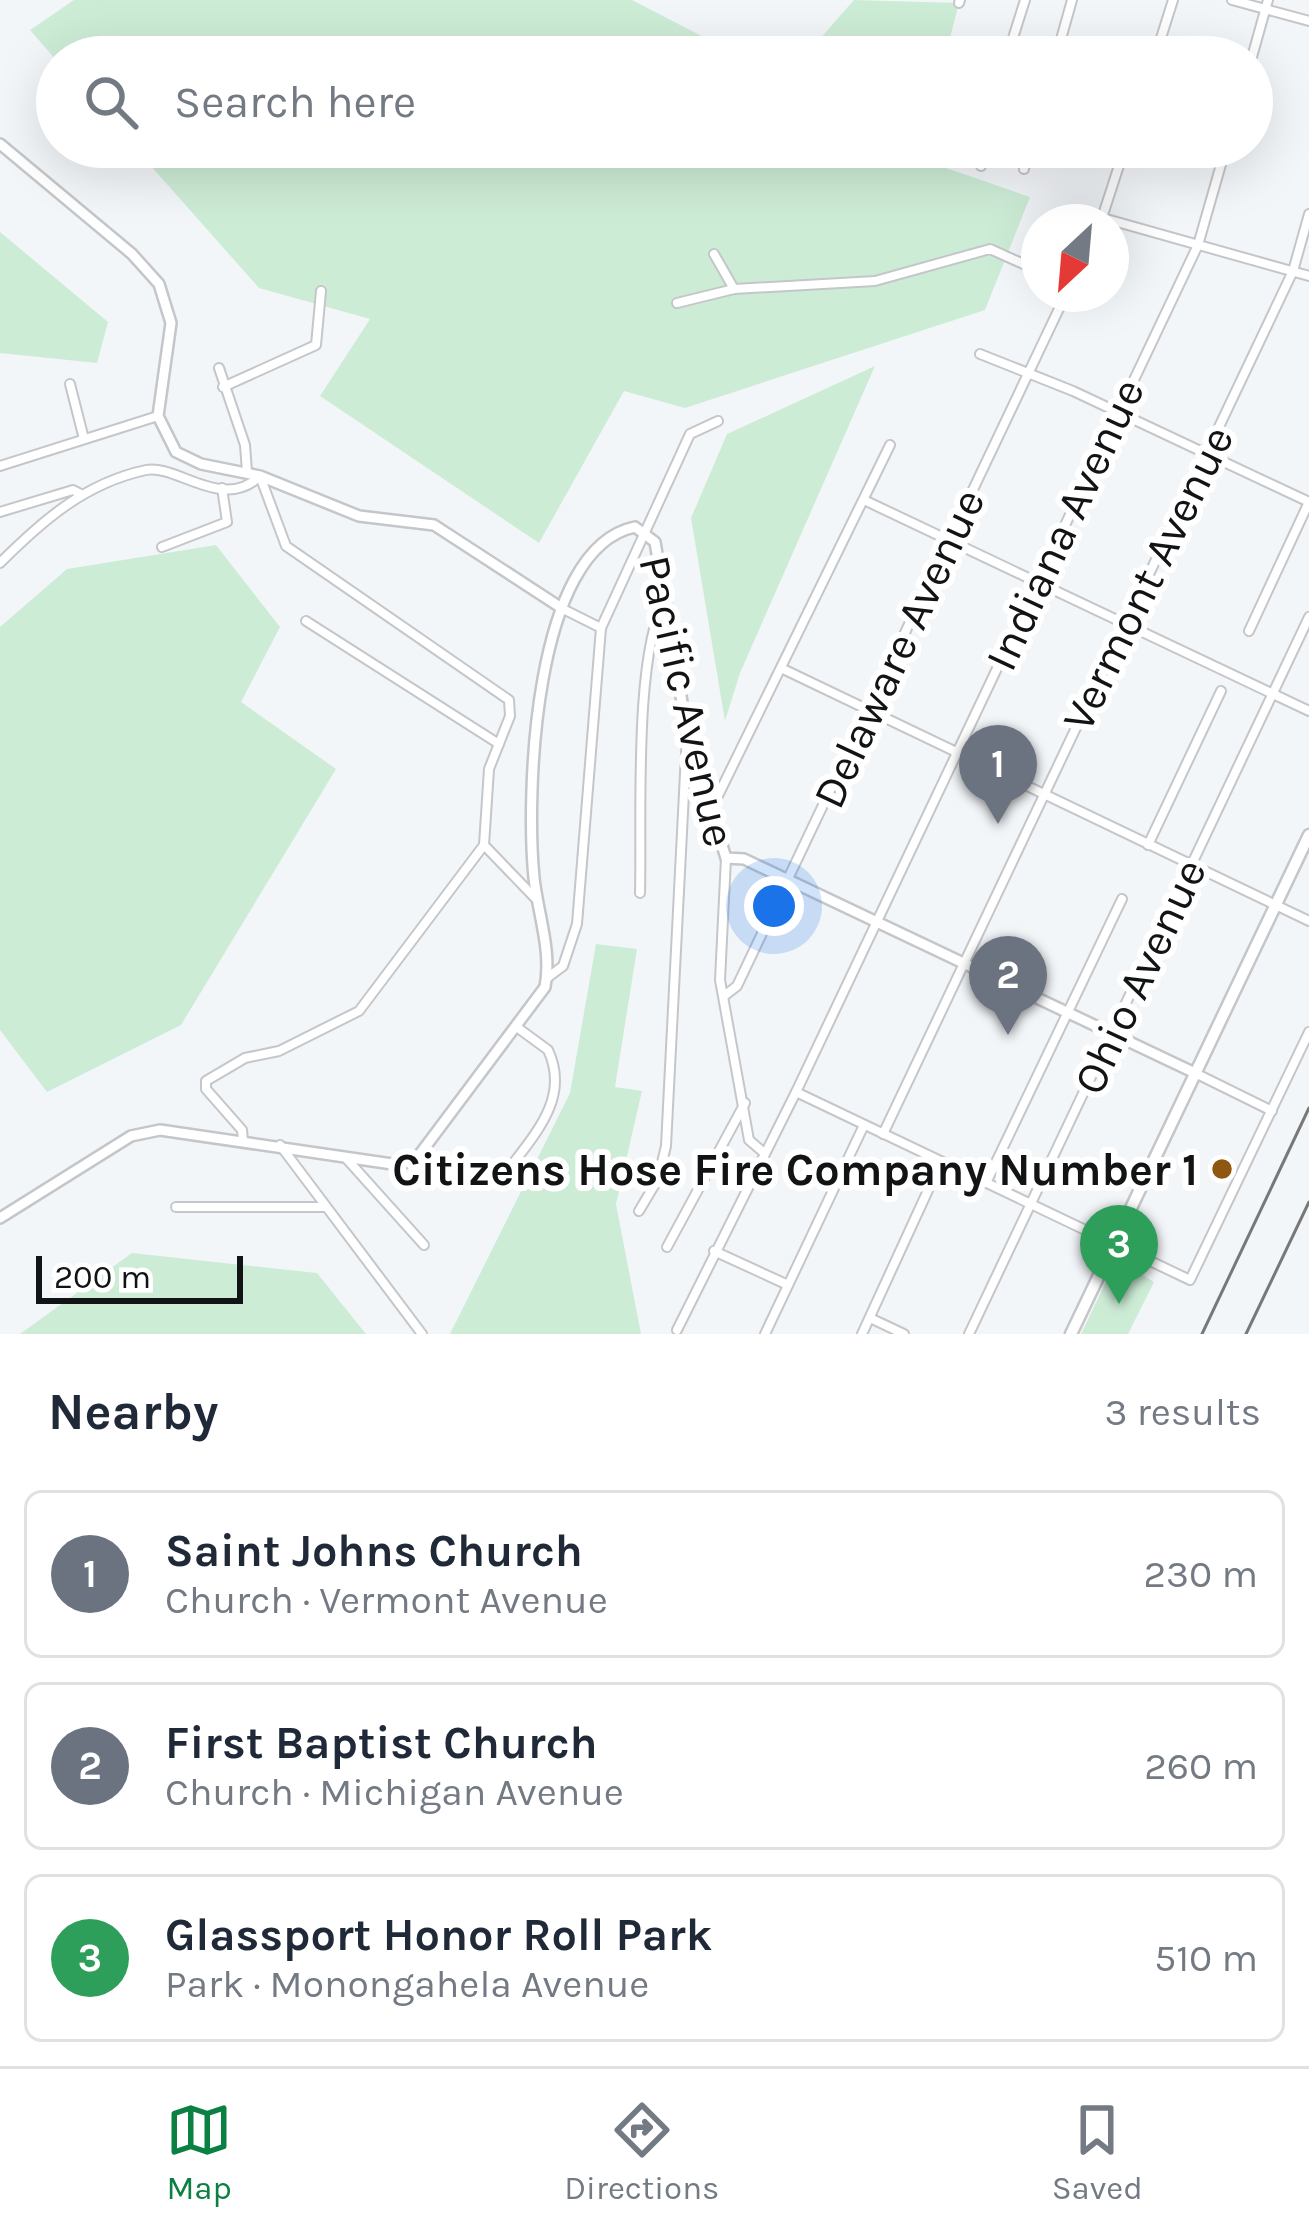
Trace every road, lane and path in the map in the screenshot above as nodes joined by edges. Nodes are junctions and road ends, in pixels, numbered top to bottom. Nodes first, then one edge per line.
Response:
1 (1025, 0) edge
2 (1072, 0) edge
3 (1173, 0) edge
4 (1232, 0) edge
5 (1267, 4) edge
6 (1309, 21) edge
7 (1014, 36) edge
8 (1062, 36) edge
9 (1162, 36) edge
10 (1258, 36) edge
11 (0, 144) edge
12 (1118, 168) edge
13 (1220, 168) edge
14 (1106, 204) edge
15 (1309, 214) edge
16 (1129, 227) edge
17 (1198, 244) junction
18 (714, 254) dead end
19 (1021, 263) edge
20 (1293, 272) junction
21 (1309, 276) edge
22 (734, 289) junction
23 (321, 291) dead end
24 (677, 302) dead end
25 (1058, 312) edge
26 (980, 354) dead end
27 (219, 368) dead end
28 (1030, 372) junction
29 (70, 384) dead end
30 (223, 387) junction
31 (1117, 412) junction
32 (158, 416) junction
33 (718, 421) dead end
34 (84, 439) junction
35 (890, 445) dead end
36 (1206, 454) junction
37 (0, 466) edge
38 (247, 472) junction
39 (260, 476) junction
40 (222, 488) junction
41 (82, 495) junction
42 (864, 500) junction
43 (1309, 502) edge
44 (0, 512) edge
45 (646, 530) junction
46 (948, 541) junction
47 (162, 547) dead end
48 (0, 563) edge
49 (1036, 582) junction
50 (667, 597) junction
51 (563, 609) junction
52 (1309, 617) edge
53 (306, 621) dead end
54 (1121, 625) junction
55 (601, 628) junction
56 (1249, 631) dead end
57 (783, 670) junction
58 (1221, 691) dead end
59 (1273, 694) junction
60 (869, 711) junction
61 (1309, 711) edge
62 (687, 732) junction
63 (499, 744) junction
64 (956, 752) junction
65 (1045, 795) junction
66 (709, 814) junction
67 (1309, 835) edge
68 (484, 845) junction
69 (1148, 845) junction
70 (726, 858) junction
71 (1192, 865) junction
72 (788, 880) junction
73 (640, 893) dead end
74 (1122, 899) dead end
75 (537, 900) junction
76 (1276, 905) junction
77 (1309, 921) edge
78 (877, 922) junction
79 (962, 964) junction
80 (547, 978) junction
81 (724, 996) junction
82 (1067, 1013) junction
83 (518, 1028) junction
84 (1309, 1032) edge
85 (1111, 1034) junction
86 (751, 1069) dead end
87 (1195, 1073) junction
88 (740, 1078) junction
89 (793, 1093) junction
90 (745, 1103) junction
91 (1272, 1111) junction
92 (864, 1125) junction
93 (883, 1134) junction
94 (243, 1140) junction
95 (280, 1145) junction
96 (763, 1152) junction
97 (345, 1157) junction
98 (940, 1162) junction
99 (505, 1174) dead end
100 (986, 1183) junction
101 (1032, 1204) junction
102 (176, 1207) dead end
103 (323, 1207) junction
104 (639, 1211) dead end
105 (0, 1218) edge
106 (424, 1245) dead end
107 (1114, 1245) junction
108 (668, 1247) dead end
109 (714, 1251) junction
110 (788, 1286) junction
111 (870, 1318) junction
112 (677, 1330) dead end
113 (422, 1334) edge
114 (765, 1334) edge
115 (862, 1334) edge
116 (904, 1334) edge
117 (969, 1334) edge
118 (1071, 1334) edge

1 - 7 street
2 - 8 street
3 - 9 street
4 - 5 street
5 - 6 street
5 - 10 street
11 - 32 street
12 - 14 street
13 - 17 street, Indiana Avenue
15 - 20 street, Vermont Avenue
16 - 17 street
17 - 20 street
17 - 31 street, Indiana Avenue
18 - 22 street
19 - 22 street
20 - 21 street
20 - 36 street, Vermont Avenue
22 - 24 street
23 - 30 street
25 - 28 street, Delaware Avenue
26 - 28 street
27 - 30 street
28 - 31 street
28 - 46 street, Delaware Avenue
29 - 34 street
30 - 38 street
31 - 36 street
31 - 49 street, Indiana Avenue
32 - 34 street
32 - 38 street
33 - 45 street
34 - 37 street
35 - 42 street
36 - 43 street
36 - 54 street, Vermont Avenue
38 - 39 street
39 - 40 street
39 - 51 street
39 - 63 street
40 - 41 street
40 - 47 street
41 - 44 street
41 - 48 street
42 - 46 street
42 - 57 street
43 - 56 street
45 - 50 street, Pacific Avenue
45 - 51 street
45 - 55 street
46 - 49 street
46 - 60 street, Delaware Avenue
49 - 54 street
49 - 64 street, Indiana Avenue
50 - 62 street, Pacific Avenue
50 - 73 street
51 - 55 street
51 - 75 street
52 - 59 street, Ohio Avenue
53 - 63 street
54 - 59 street
54 - 65 street, Vermont Avenue
55 - 80 street
57 - 60 street
57 - 66 street
58 - 69 street
59 - 61 street
59 - 71 street, Ohio Avenue
60 - 64 street
60 - 72 street, Delaware Avenue
62 - 66 street, Pacific Avenue
62 - 104 street
63 - 68 street
64 - 65 street
64 - 78 street, Indiana Avenue
65 - 69 street
65 - 79 street, Vermont Avenue
66 - 70 street, Pacific Avenue
67 - 76 main road
68 - 75 street
68 - 94 street
69 - 71 street
70 - 72 street
70 - 81 street, Pacific Avenue
71 - 76 street
71 - 85 street, Ohio Avenue
72 - 78 street
72 - 81 street, Delaware Avenue
74 - 82 street
75 - 80 street
76 - 77 street
76 - 87 main road
78 - 79 street
78 - 89 street, Indiana Avenue
79 - 82 street
79 - 93 street, Vermont Avenue
80 - 83 street
81 - 88 street, Pacific Avenue
82 - 85 street
82 - 100 street
83 - 97 street
83 - 99 street
84 - 91 street
85 - 87 street
85 - 101 street, Ohio Avenue
86 - 88 street
87 - 91 street
87 - 107 main road
88 - 90 street, Pacific Avenue
89 - 92 street
89 - 96 street, Indiana Avenue
90 - 96 street, Pacific Avenue
90 - 108 street
91 - 107 street
92 - 93 street
92 - 110 street
93 - 98 street
94 - 95 street
94 - 105 street
95 - 97 street
95 - 103 street
96 - 109 street, Indiana Avenue
97 - 106 street
98 - 100 street
98 - 111 street
100 - 101 street
101 - 107 street
101 - 117 street, Ohio Avenue
102 - 103 street
103 - 113 street
107 - 118 main road
109 - 110 street
109 - 112 street, Indiana Avenue
110 - 114 street
111 - 115 street
111 - 116 street

